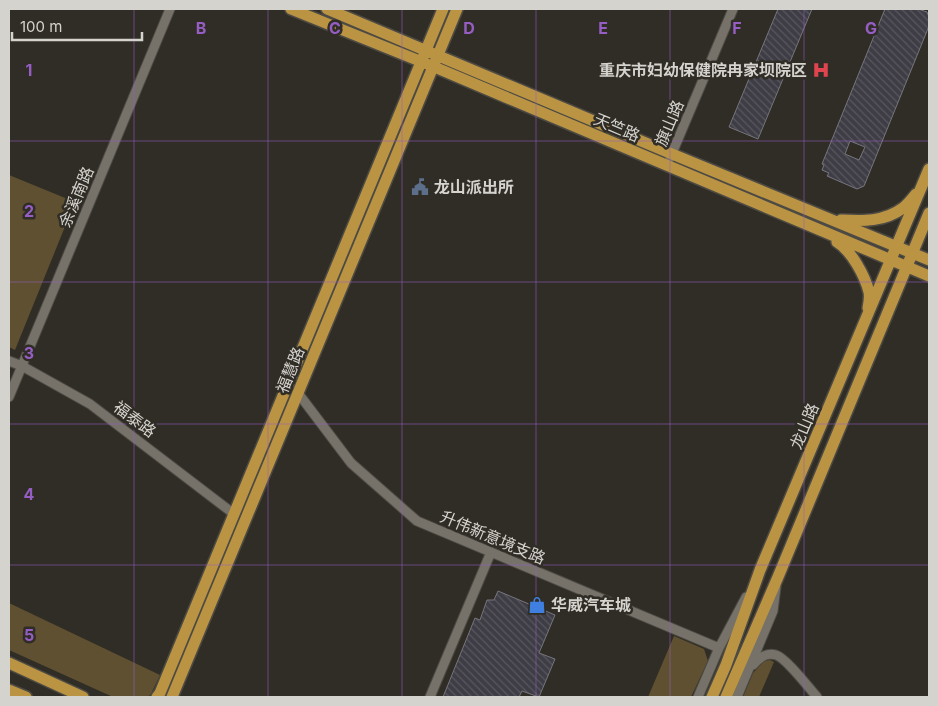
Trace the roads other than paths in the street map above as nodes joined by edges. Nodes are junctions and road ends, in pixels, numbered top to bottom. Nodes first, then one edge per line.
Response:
1 (170, 9) edge
2 (291, 9) edge
3 (327, 9) edge
4 (444, 9) edge
5 (457, 9) edge
6 (733, 9) edge
7 (432, 52) junction
8 (427, 64) junction
9 (672, 154) junction
10 (667, 166) junction
11 (929, 169) edge
12 (921, 189) junction
13 (929, 213) edge
14 (832, 220) junction
15 (817, 229) junction
16 (897, 246) junction
17 (913, 253) junction
18 (891, 260) junction
19 (929, 260) edge
20 (907, 266) junction
21 (929, 276) edge
22 (867, 316) junction
23 (9, 361) edge
24 (22, 366) junction
25 (298, 393) junction
26 (9, 397) edge
27 (234, 514) junction
28 (491, 552) junction
29 (760, 570) junction
30 (778, 577) junction
31 (719, 648) junction
32 (9, 662) edge
33 (747, 674) junction
34 (9, 690) edge
35 (68, 690) junction
36 (166, 696) edge
37 (26, 697) edge
38 (83, 697) edge
39 (90, 697) edge
40 (430, 697) edge
41 (698, 697) edge
42 (712, 697) edge
43 (726, 697) edge
44 (737, 697) edge
45 (817, 697) edge

1 - 24 street, 余溪南路
2 - 8 main road, 天竺路
3 - 7 main road, 天竺路
4 - 7 main road
5 - 7 main road
6 - 9 street, 旗山路
7 - 8 main road, 福慧路
7 - 9 main road, 天竺路
8 - 10 main road, 天竺路
8 - 25 main road, 福慧路
8 - 27 main road, 福慧路
9 - 10 street, 旗山路
9 - 14 main road, 天竺路
10 - 15 main road, 天竺路
11 - 12 main road, 龙山路
12 - 14 main road
12 - 16 main road, 龙山路
13 - 17 main road, 龙山路
14 - 16 main road, 天竺路
15 - 18 main road, 天竺路
15 - 22 main road
16 - 17 main road, 天竺路
16 - 18 main road, 龙山路
17 - 19 main road, 天竺路
17 - 20 main road, 龙山路
18 - 20 main road, 天竺路
18 - 22 main road, 龙山路
20 - 21 main road, 天竺路
20 - 30 main road, 龙山路
22 - 29 main road, 龙山路
23 - 24 street, 福泰路
24 - 26 street, 余溪南路
24 - 27 street, 福泰路
25 - 28 street, 升伟新意境支路
25 - 36 main road, 福慧路
27 - 36 main road, 福慧路
28 - 31 street, 升伟新意境支路
28 - 40 street
29 - 31 street
29 - 42 main road, 龙山路
30 - 33 street
30 - 43 main road, 龙山路
31 - 41 street
32 - 35 main road
33 - 44 street
33 - 45 street
34 - 37 main road
35 - 38 main road
35 - 39 main road

